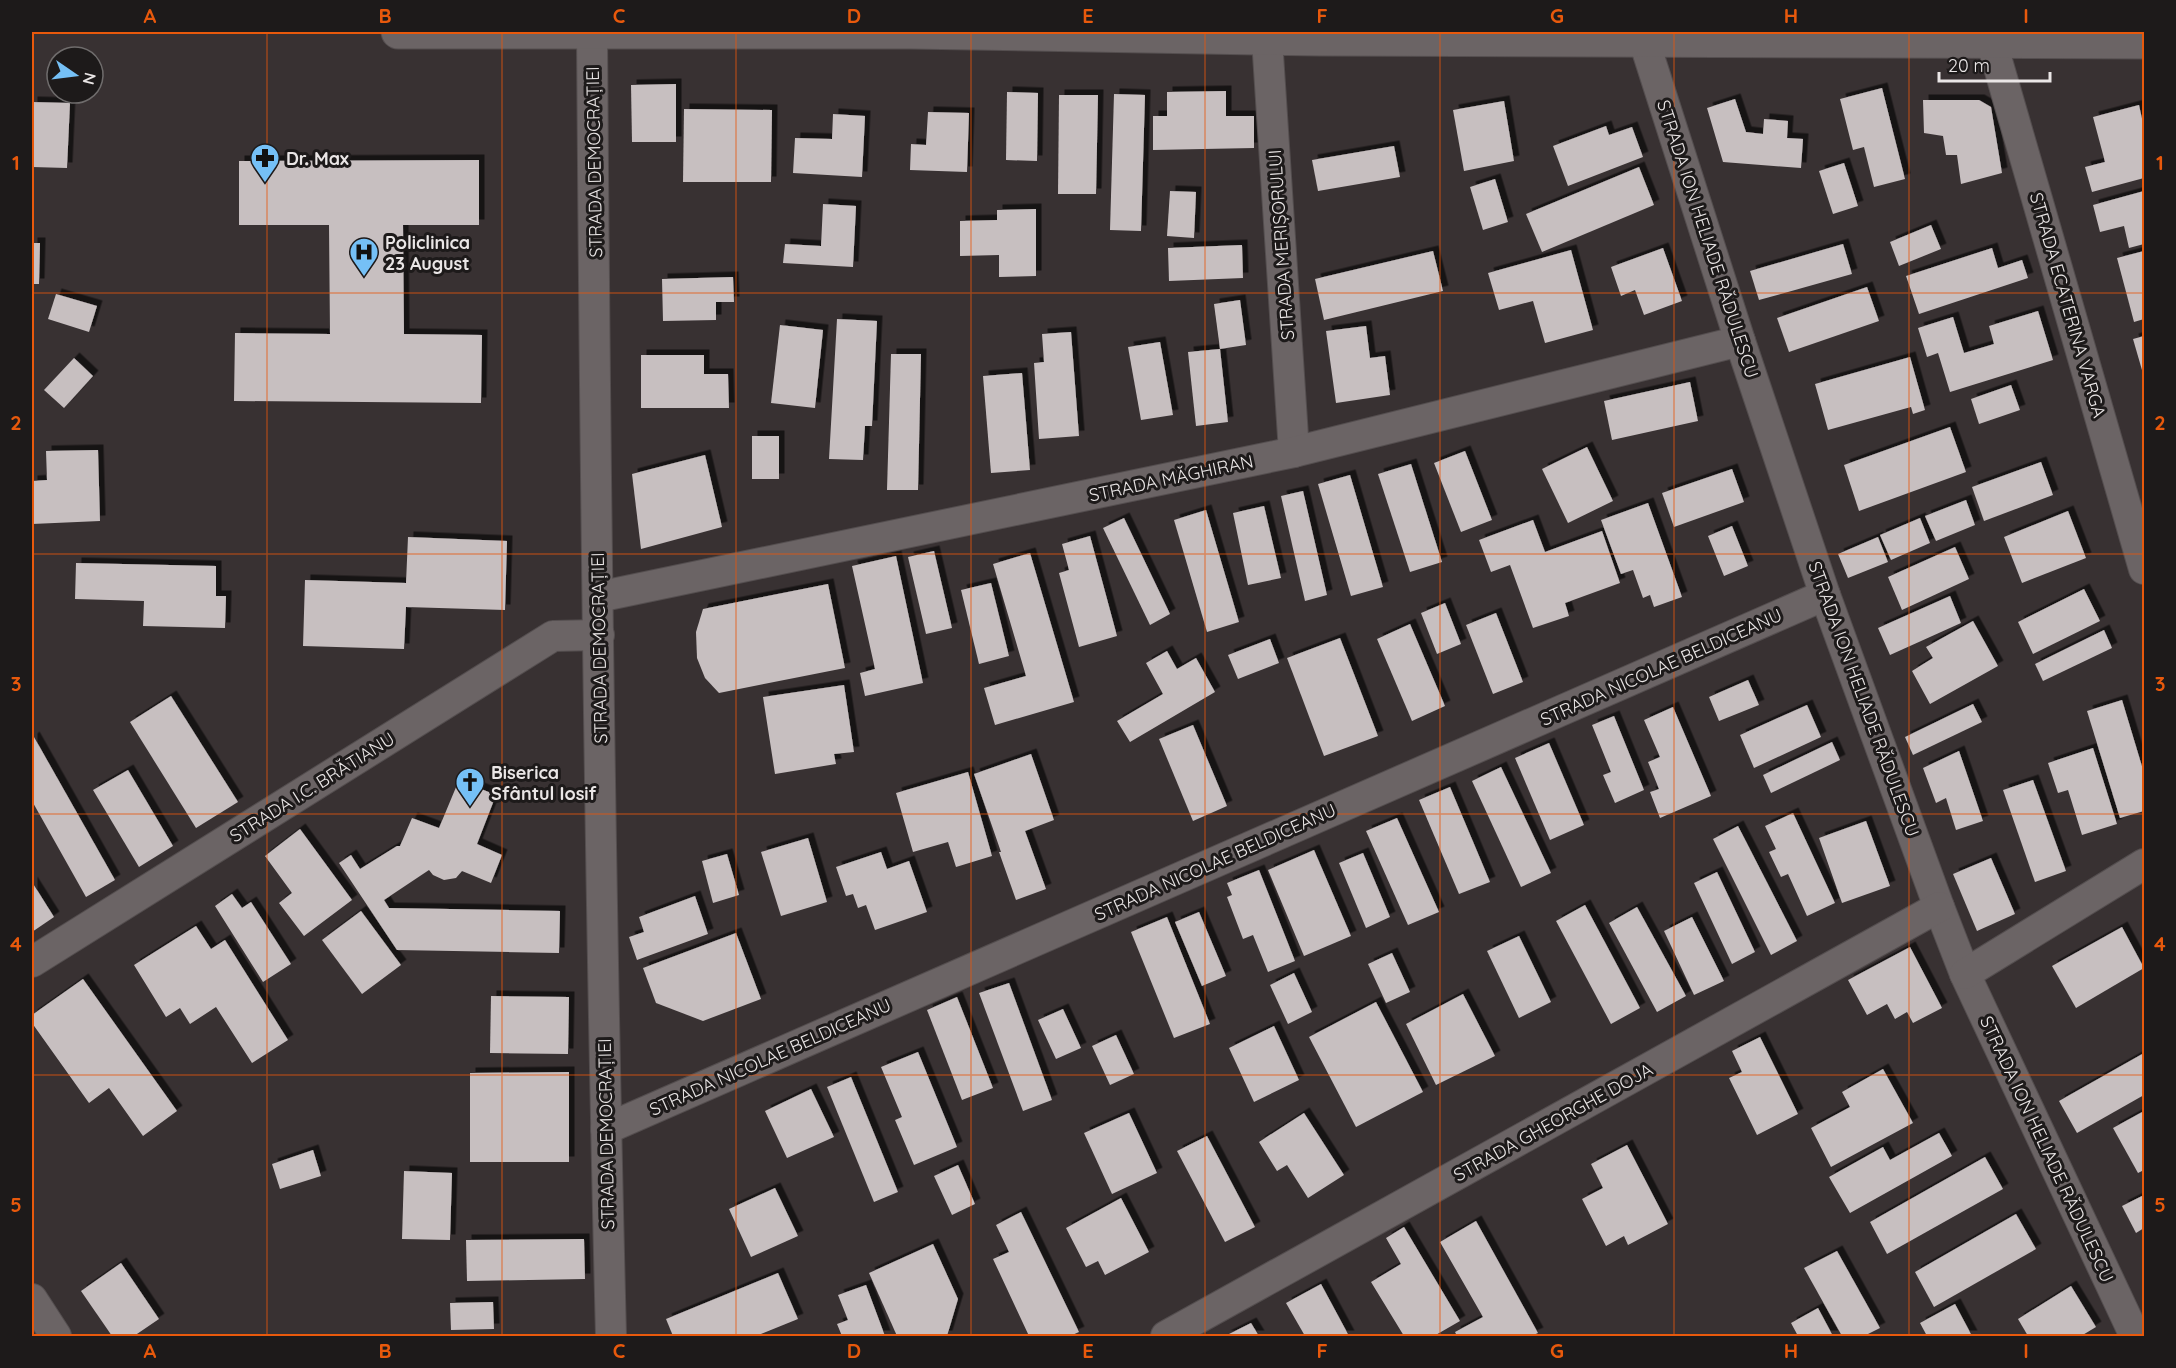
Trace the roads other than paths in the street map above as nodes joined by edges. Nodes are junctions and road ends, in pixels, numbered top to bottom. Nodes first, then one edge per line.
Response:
1 (398, 32) edge
2 (592, 32) edge
3 (910, 32) edge
4 (1320, 35) edge
5 (1938, 36) edge
6 (1267, 39) junction
7 (1990, 40) junction
8 (1644, 41) junction
9 (2145, 42) edge
10 (1740, 341) junction
11 (1294, 452) junction
12 (2145, 569) edge
13 (1825, 595) junction
14 (598, 597) junction
15 (599, 635) junction
16 (2145, 864) edge
17 (1939, 907) junction
18 (32, 962) edge
19 (1965, 974) junction
20 (606, 1129) junction
21 (32, 1299) edge
22 (56, 1336) edge
23 (611, 1336) edge
24 (1166, 1336) edge
25 (2135, 1336) edge

1 - 2 street
2 - 3 street
2 - 14 street, STRADA DEMOCRAȚIEI
3 - 6 street
4 - 6 street
4 - 8 street
5 - 7 street
5 - 8 street
6 - 11 street, STRADA MERIȘORULUI
7 - 9 street
7 - 12 street, STRADA ECATERINA VARGA
8 - 10 street, STRADA ION HELIADE RĂDULESCU
10 - 11 street, STRADA MĂGHIRAN
10 - 13 street, STRADA ION HELIADE RĂDULESCU
11 - 14 street, STRADA MĂGHIRAN
13 - 17 street, STRADA ION HELIADE RĂDULESCU
13 - 20 street, STRADA NICOLAE BELDICEANU
14 - 15 street, STRADA DEMOCRAȚIEI
15 - 18 street, STRADA I.C. BRĂTIANU
15 - 20 street, STRADA DEMOCRAȚIEI
16 - 19 street
17 - 19 street, STRADA ION HELIADE RĂDULESCU
17 - 24 street, STRADA GHEORGHE DOJA
19 - 25 street, STRADA ION HELIADE RĂDULESCU
20 - 23 street, STRADA DEMOCRAȚIEI
21 - 22 street

